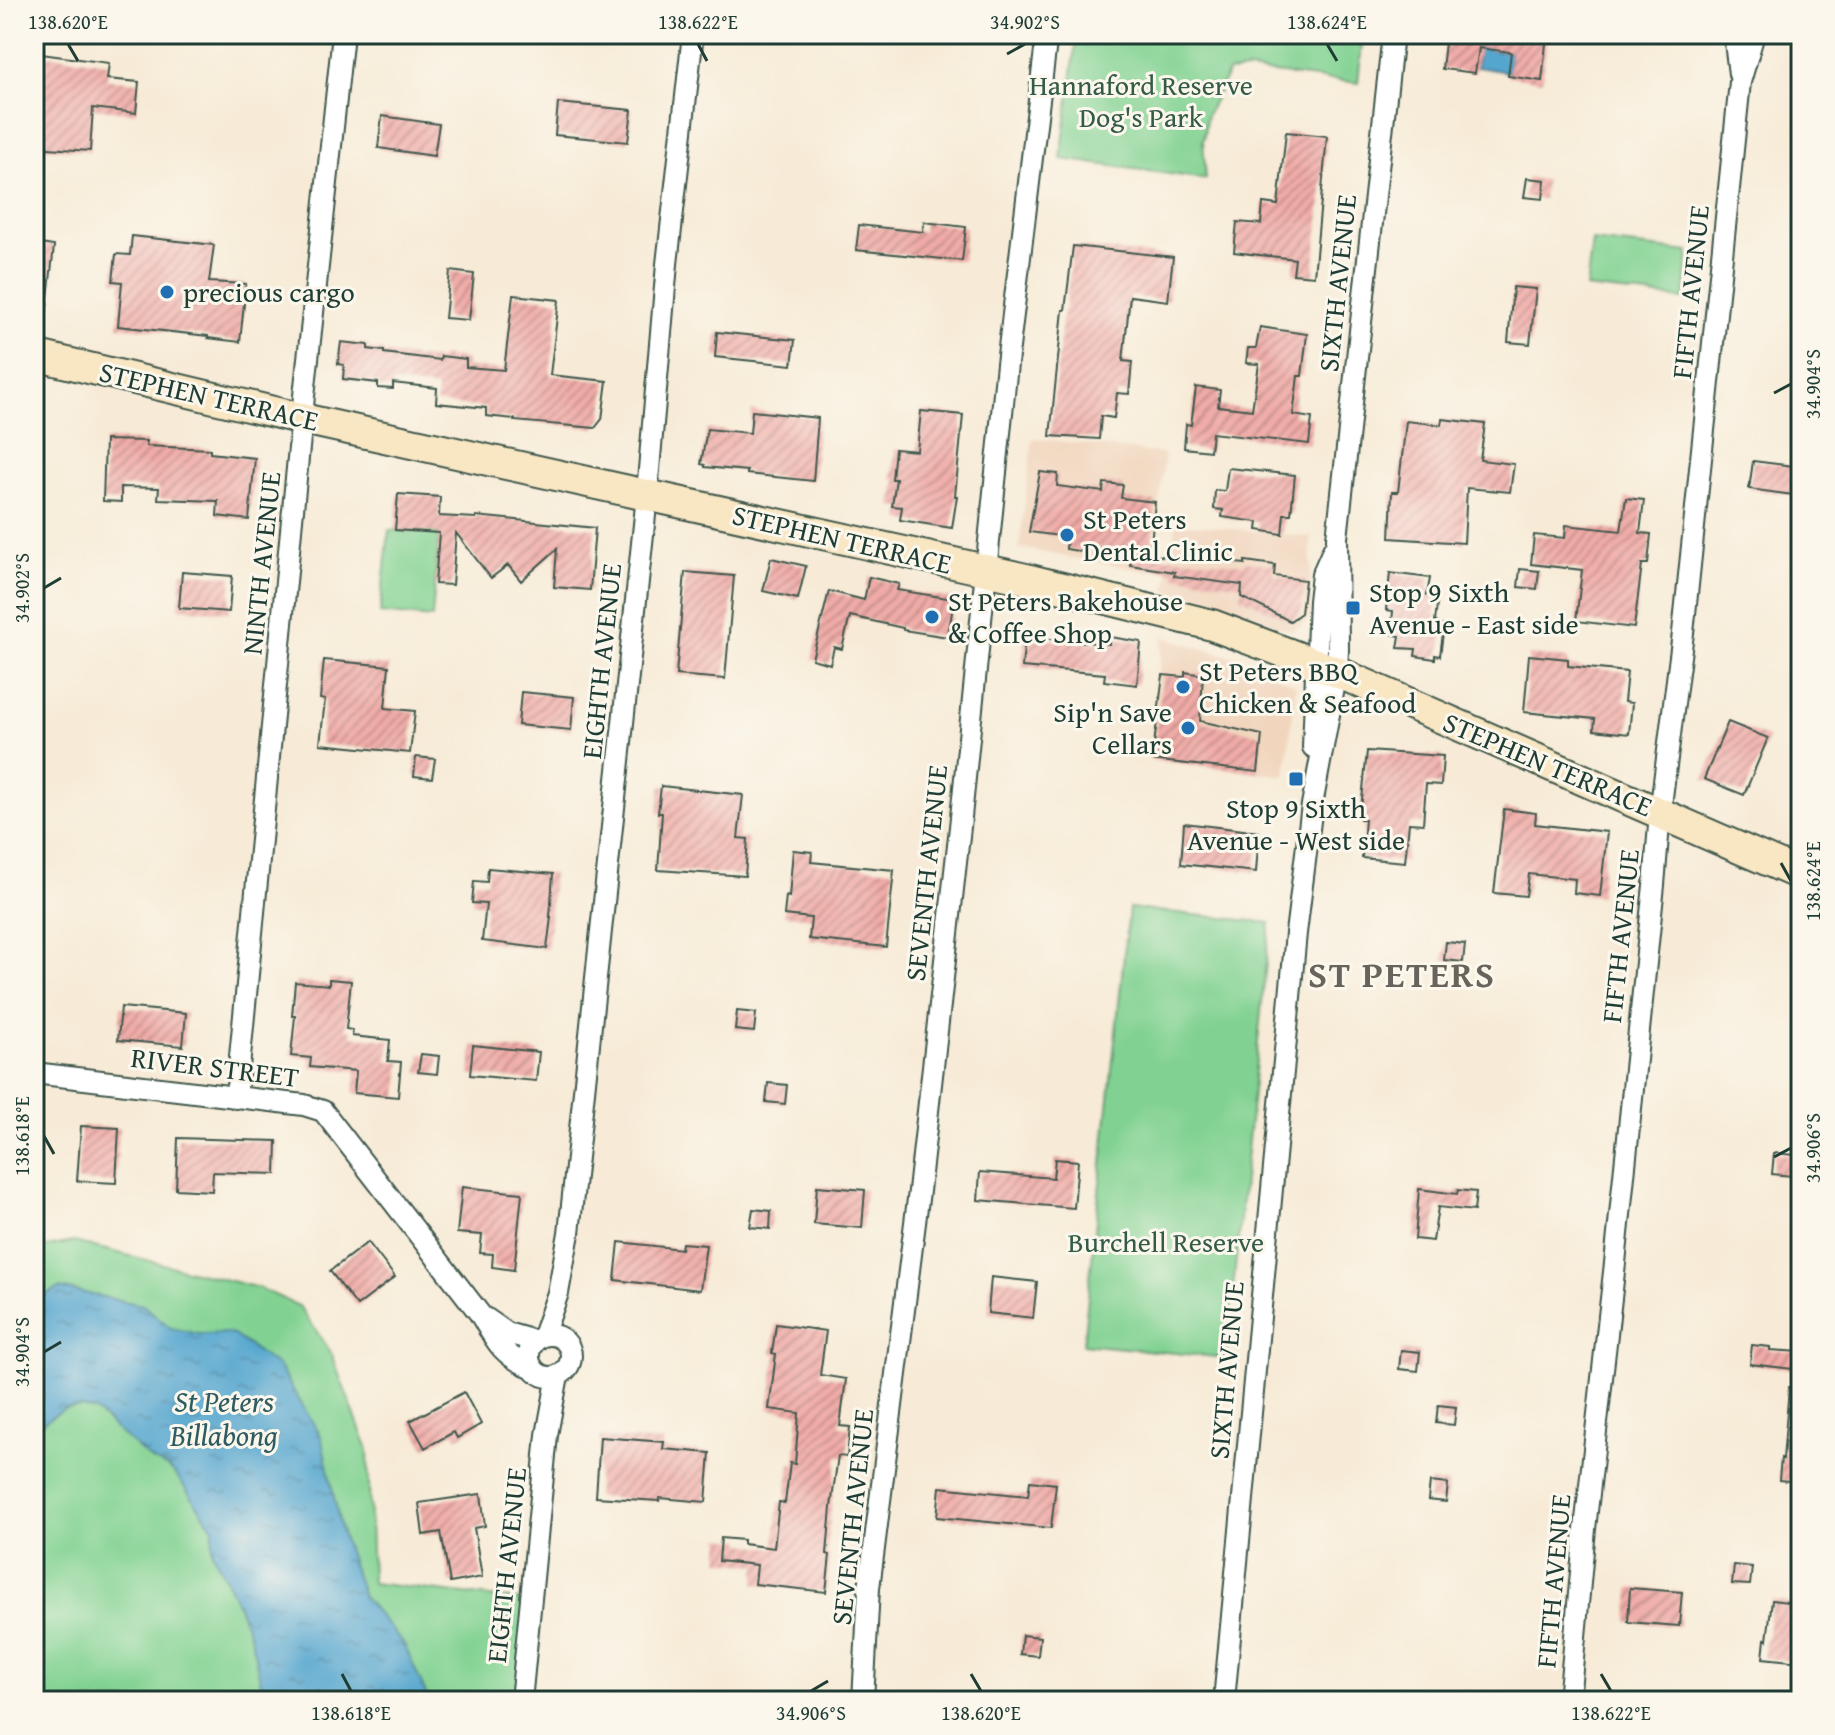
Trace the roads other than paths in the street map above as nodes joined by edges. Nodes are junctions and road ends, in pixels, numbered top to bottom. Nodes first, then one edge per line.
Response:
1 (343, 34) edge
2 (693, 34) edge
3 (1393, 34) edge
4 (1734, 34) edge
5 (1754, 34) edge
6 (1045, 40) edge
7 (1740, 82) junction
8 (34, 355) edge
9 (303, 419) junction
10 (647, 495) junction
11 (986, 571) junction
12 (1326, 668) junction
13 (1660, 813) junction
14 (1801, 875) edge
15 (34, 1073) edge
16 (236, 1098) junction
17 (480, 1314) junction
18 (546, 1338) junction
19 (534, 1370) junction
20 (558, 1375) junction
21 (547, 1435) junction
22 (521, 1701) edge
23 (863, 1701) edge
24 (1224, 1701) edge
25 (1569, 1701) edge

1 - 9 street, NINTH AVENUE
2 - 10 street, EIGHTH AVENUE
3 - 12 street, SIXTH AVENUE
4 - 7 street, FIFTH AVENUE
5 - 7 street, FIFTH AVENUE
6 - 11 street, SEVENTH AVENUE
7 - 13 street, FIFTH AVENUE
8 - 9 main road, STEPHEN TERRACE
9 - 10 main road, STEPHEN TERRACE
9 - 16 street, NINTH AVENUE
10 - 11 main road, STEPHEN TERRACE
10 - 18 street, EIGHTH AVENUE
11 - 12 main road, STEPHEN TERRACE
11 - 23 street, SEVENTH AVENUE
12 - 13 main road, STEPHEN TERRACE
12 - 24 street, SIXTH AVENUE
13 - 14 main road, STEPHEN TERRACE
13 - 25 street, FIFTH AVENUE
15 - 16 street, RIVER STREET
16 - 17 street, RIVER STREET
17 - 18 street, RIVER STREET
17 - 19 street, RIVER STREET
18 - 19 street
18 - 20 street
19 - 20 street
19 - 21 street, EIGHTH AVENUE
20 - 21 street, EIGHTH AVENUE
21 - 22 street, EIGHTH AVENUE

